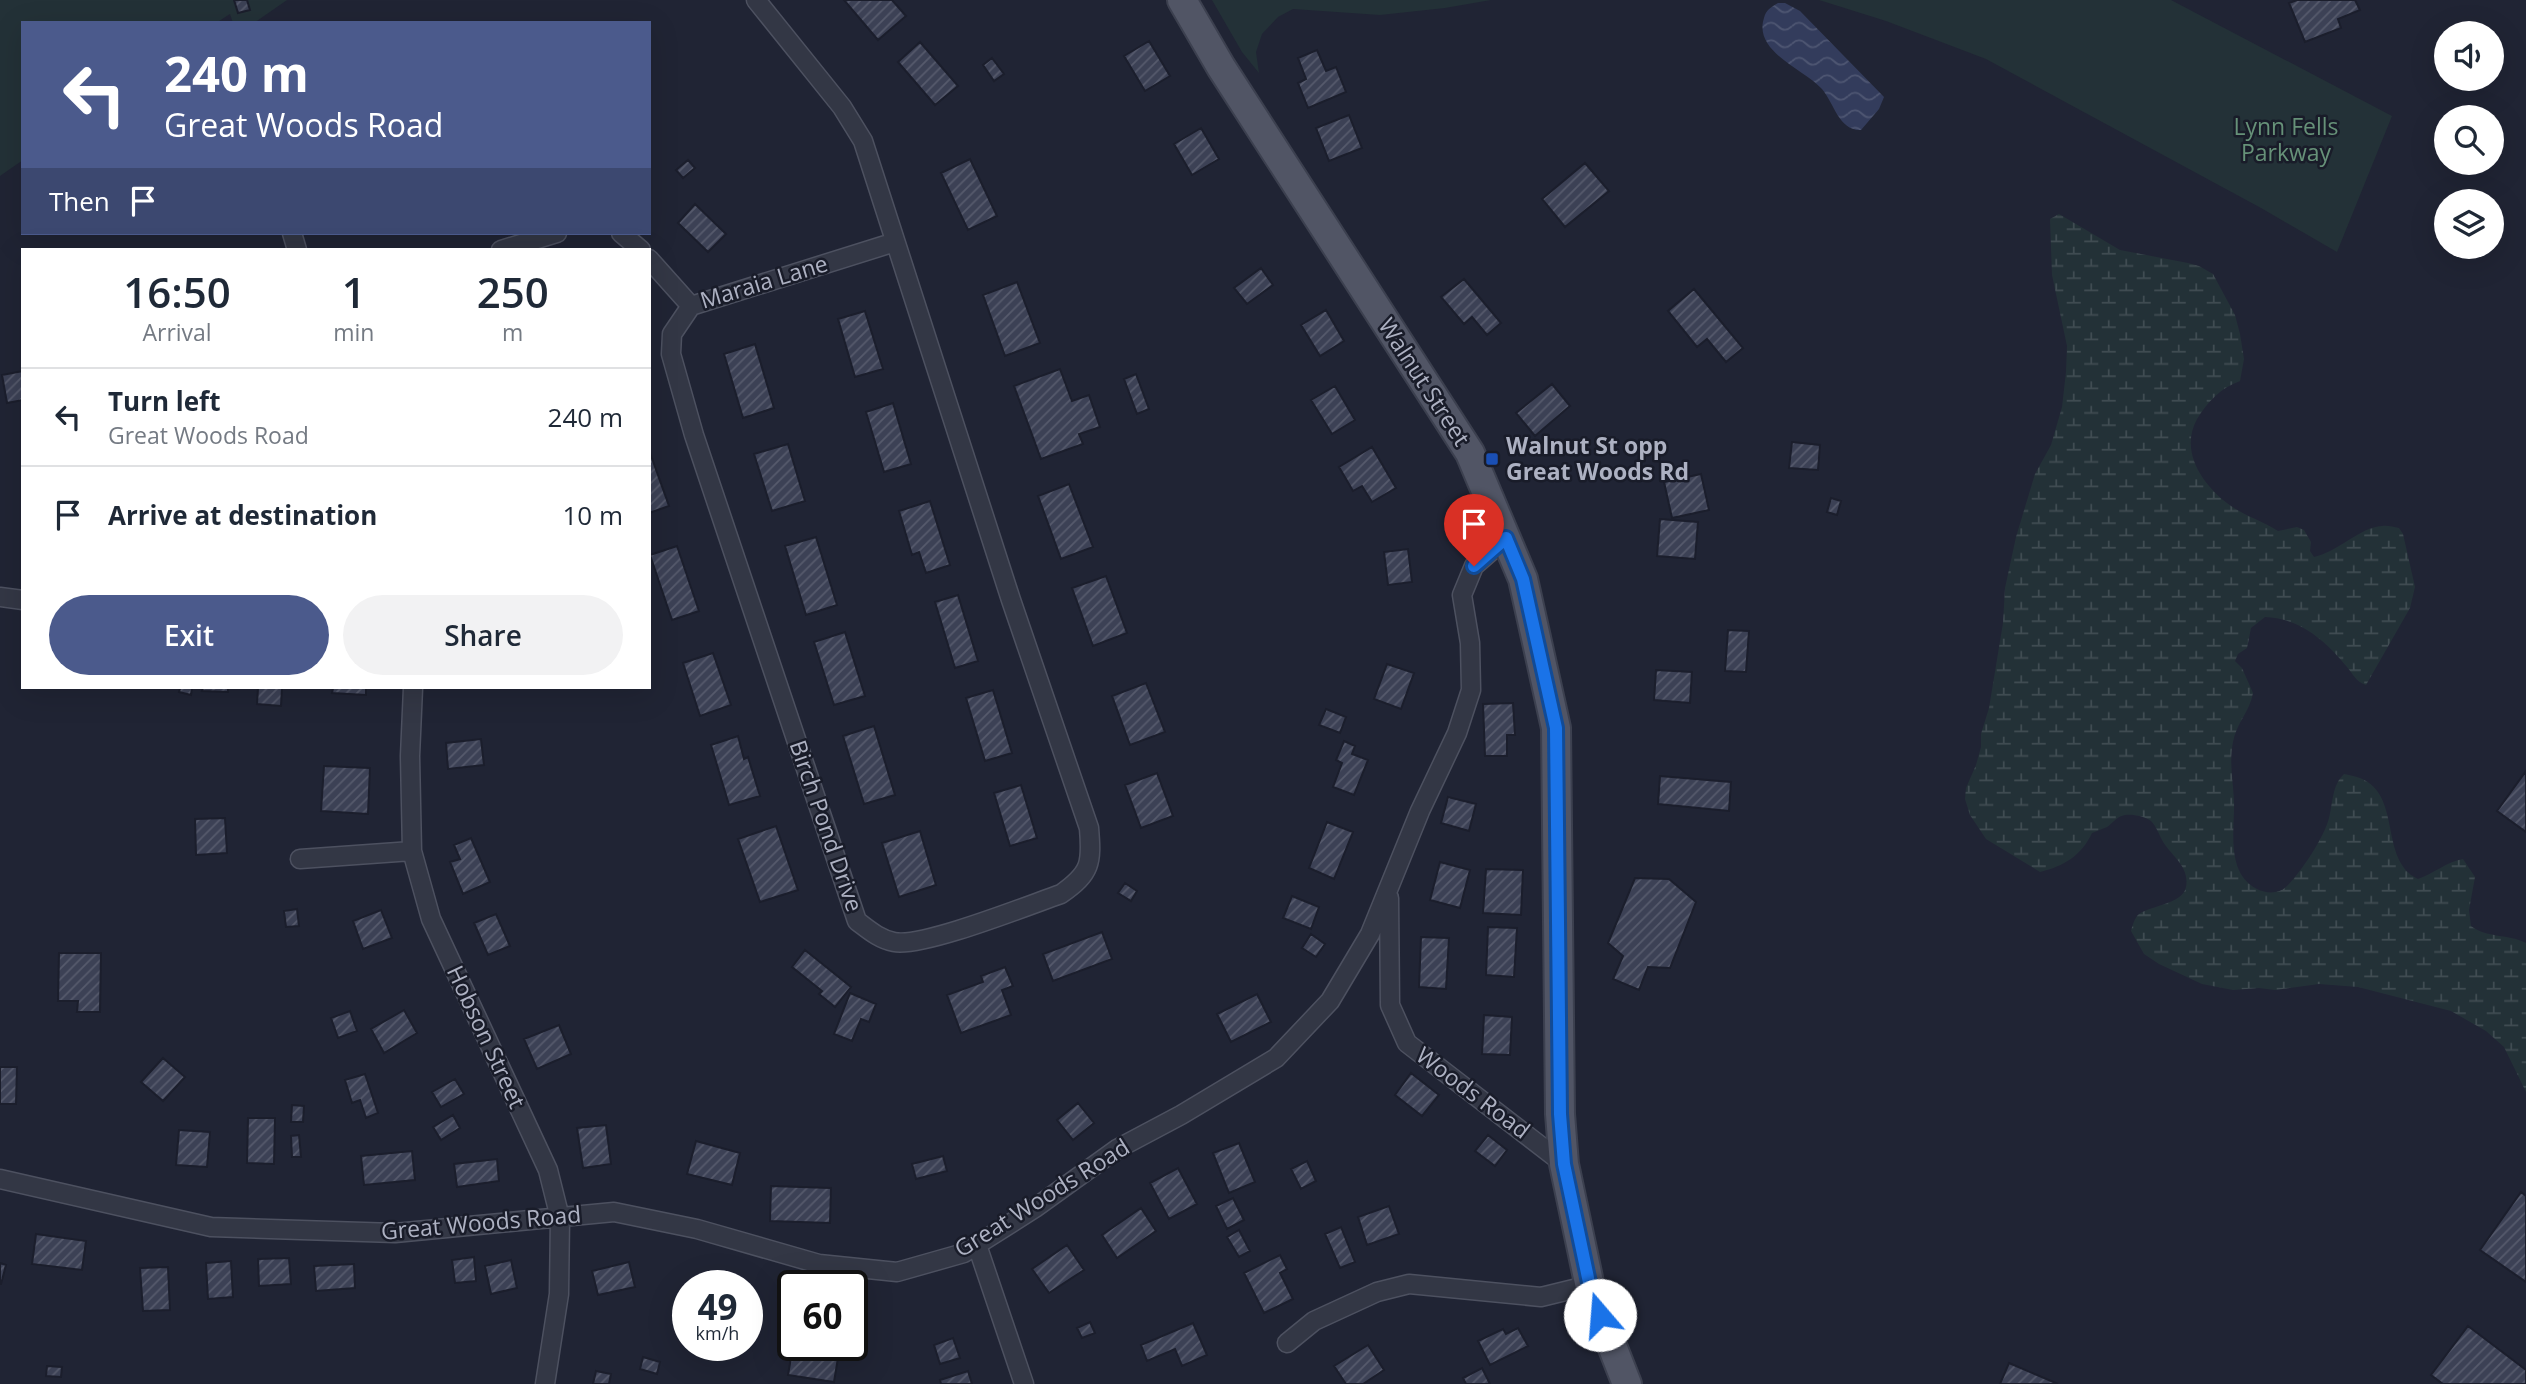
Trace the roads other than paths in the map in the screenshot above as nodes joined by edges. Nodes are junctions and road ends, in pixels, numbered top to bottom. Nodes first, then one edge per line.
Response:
1 (756, 0) edge
2 (1182, 0) edge
3 (550, 235) edge
4 (623, 235) edge
5 (895, 242) junction
6 (508, 248) edge
7 (638, 248) edge
8 (651, 262) edge
9 (691, 306) junction
10 (1506, 538) junction
11 (0, 597) edge
12 (21, 600) edge
13 (413, 689) edge
14 (412, 851) junction
15 (300, 859) dead end
16 (1389, 888) junction
17 (1564, 1164) junction
18 (0, 1179) edge
19 (561, 1218) junction
20 (977, 1245) junction
21 (1590, 1284) junction
22 (1287, 1343) dead end
23 (545, 1384) edge
24 (1024, 1384) edge
25 (1627, 1384) edge

1 - 5 street, Birch Pond Drive
2 - 10 main road, Walnut Street
3 - 6 street
4 - 7 street
5 - 9 street, Maraia Lane
5 - 9 street, Birch Pond Drive
8 - 9 street, Maraia Lane
10 - 16 street, Great Woods Road
10 - 17 main road, Walnut Street
11 - 12 street
13 - 14 street, Hobson Street
14 - 15 street
14 - 19 street, Hobson Street
16 - 17 street, Woods Road
16 - 20 street, Great Woods Road
17 - 21 main road, Walnut Street
18 - 19 street, Great Woods Road
19 - 20 street, Great Woods Road
19 - 23 street, Hobson Street
20 - 24 street
21 - 22 street
21 - 25 main road, Walnut Street

